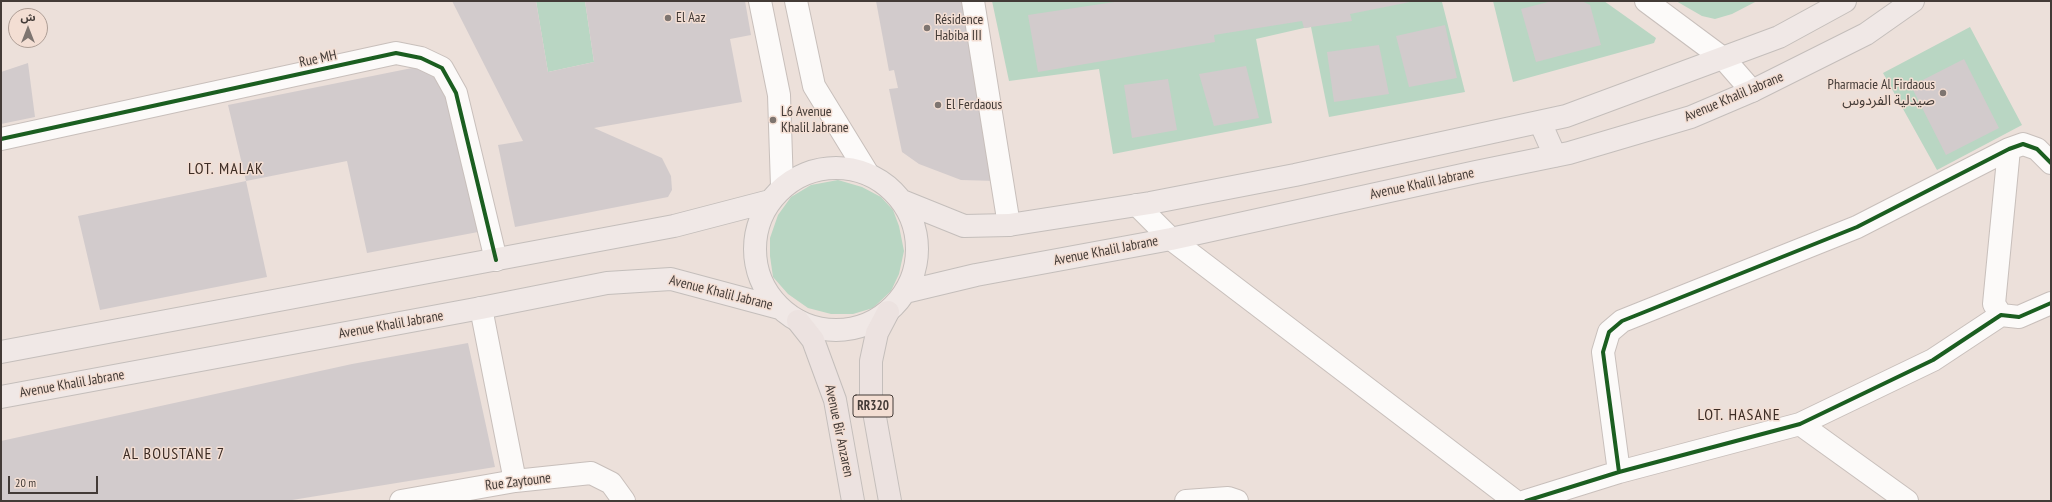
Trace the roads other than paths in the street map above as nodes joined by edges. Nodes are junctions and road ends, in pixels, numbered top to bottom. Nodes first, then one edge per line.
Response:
1 (760, 1) edge
2 (796, 1) edge
3 (973, 1) edge
4 (1646, 1) edge
5 (1845, 1) edge
6 (1913, 1) edge
7 (1724, 59) junction
8 (1752, 91) junction
9 (1540, 122) junction
10 (1, 139) edge
11 (2009, 149) junction
12 (1555, 156) junction
13 (2051, 163) edge
14 (868, 174) junction
15 (776, 194) junction
16 (902, 201) junction
17 (1137, 205) junction
18 (1009, 225) junction
19 (1171, 239) junction
20 (496, 260) junction
21 (905, 292) junction
22 (2051, 303) edge
23 (481, 308) junction
24 (779, 308) junction
25 (888, 312) junction
26 (2001, 315) junction
27 (798, 321) junction
28 (1, 352) edge
29 (1, 397) edge
30 (1800, 424) junction
31 (1619, 472) junction
32 (515, 481) junction
33 (401, 501) edge
34 (624, 501) edge
35 (853, 501) edge
36 (890, 501) edge
37 (1186, 501) edge
38 (1237, 501) edge
39 (1515, 501) edge
40 (1526, 501) edge
41 (1907, 501) edge

1 - 15 street
2 - 14 street, RR320
3 - 18 street
4 - 7 street
5 - 7 main road
6 - 8 main road, Avenue Khalil Jabrane
7 - 8 street
7 - 9 main road
8 - 12 main road, Avenue Khalil Jabrane
9 - 12 main road
9 - 17 main road
10 - 20 street, Rue MH
11 - 13 street
11 - 26 street
11 - 31 street
12 - 19 main road, Avenue Khalil Jabrane
14 - 15 main road, RR320
14 - 16 main road, RR320
15 - 20 main road
15 - 24 main road, RR320
16 - 18 main road
16 - 21 main road, RR320
17 - 18 main road
17 - 19 street
19 - 21 main road, Avenue Khalil Jabrane
19 - 39 street
20 - 28 main road
21 - 25 main road, RR320
22 - 26 street
23 - 24 main road, Avenue Khalil Jabrane
23 - 29 main road, Avenue Khalil Jabrane
23 - 32 street
24 - 27 main road, RR320
25 - 27 main road, RR320
25 - 36 highway, RR320
26 - 30 street
27 - 35 highway, Avenue Bir Anzaren / RR320
30 - 31 street
30 - 41 street
31 - 40 street
32 - 33 street, Rue Zaytoune
32 - 34 street, Rue Zaytoune
37 - 38 street

